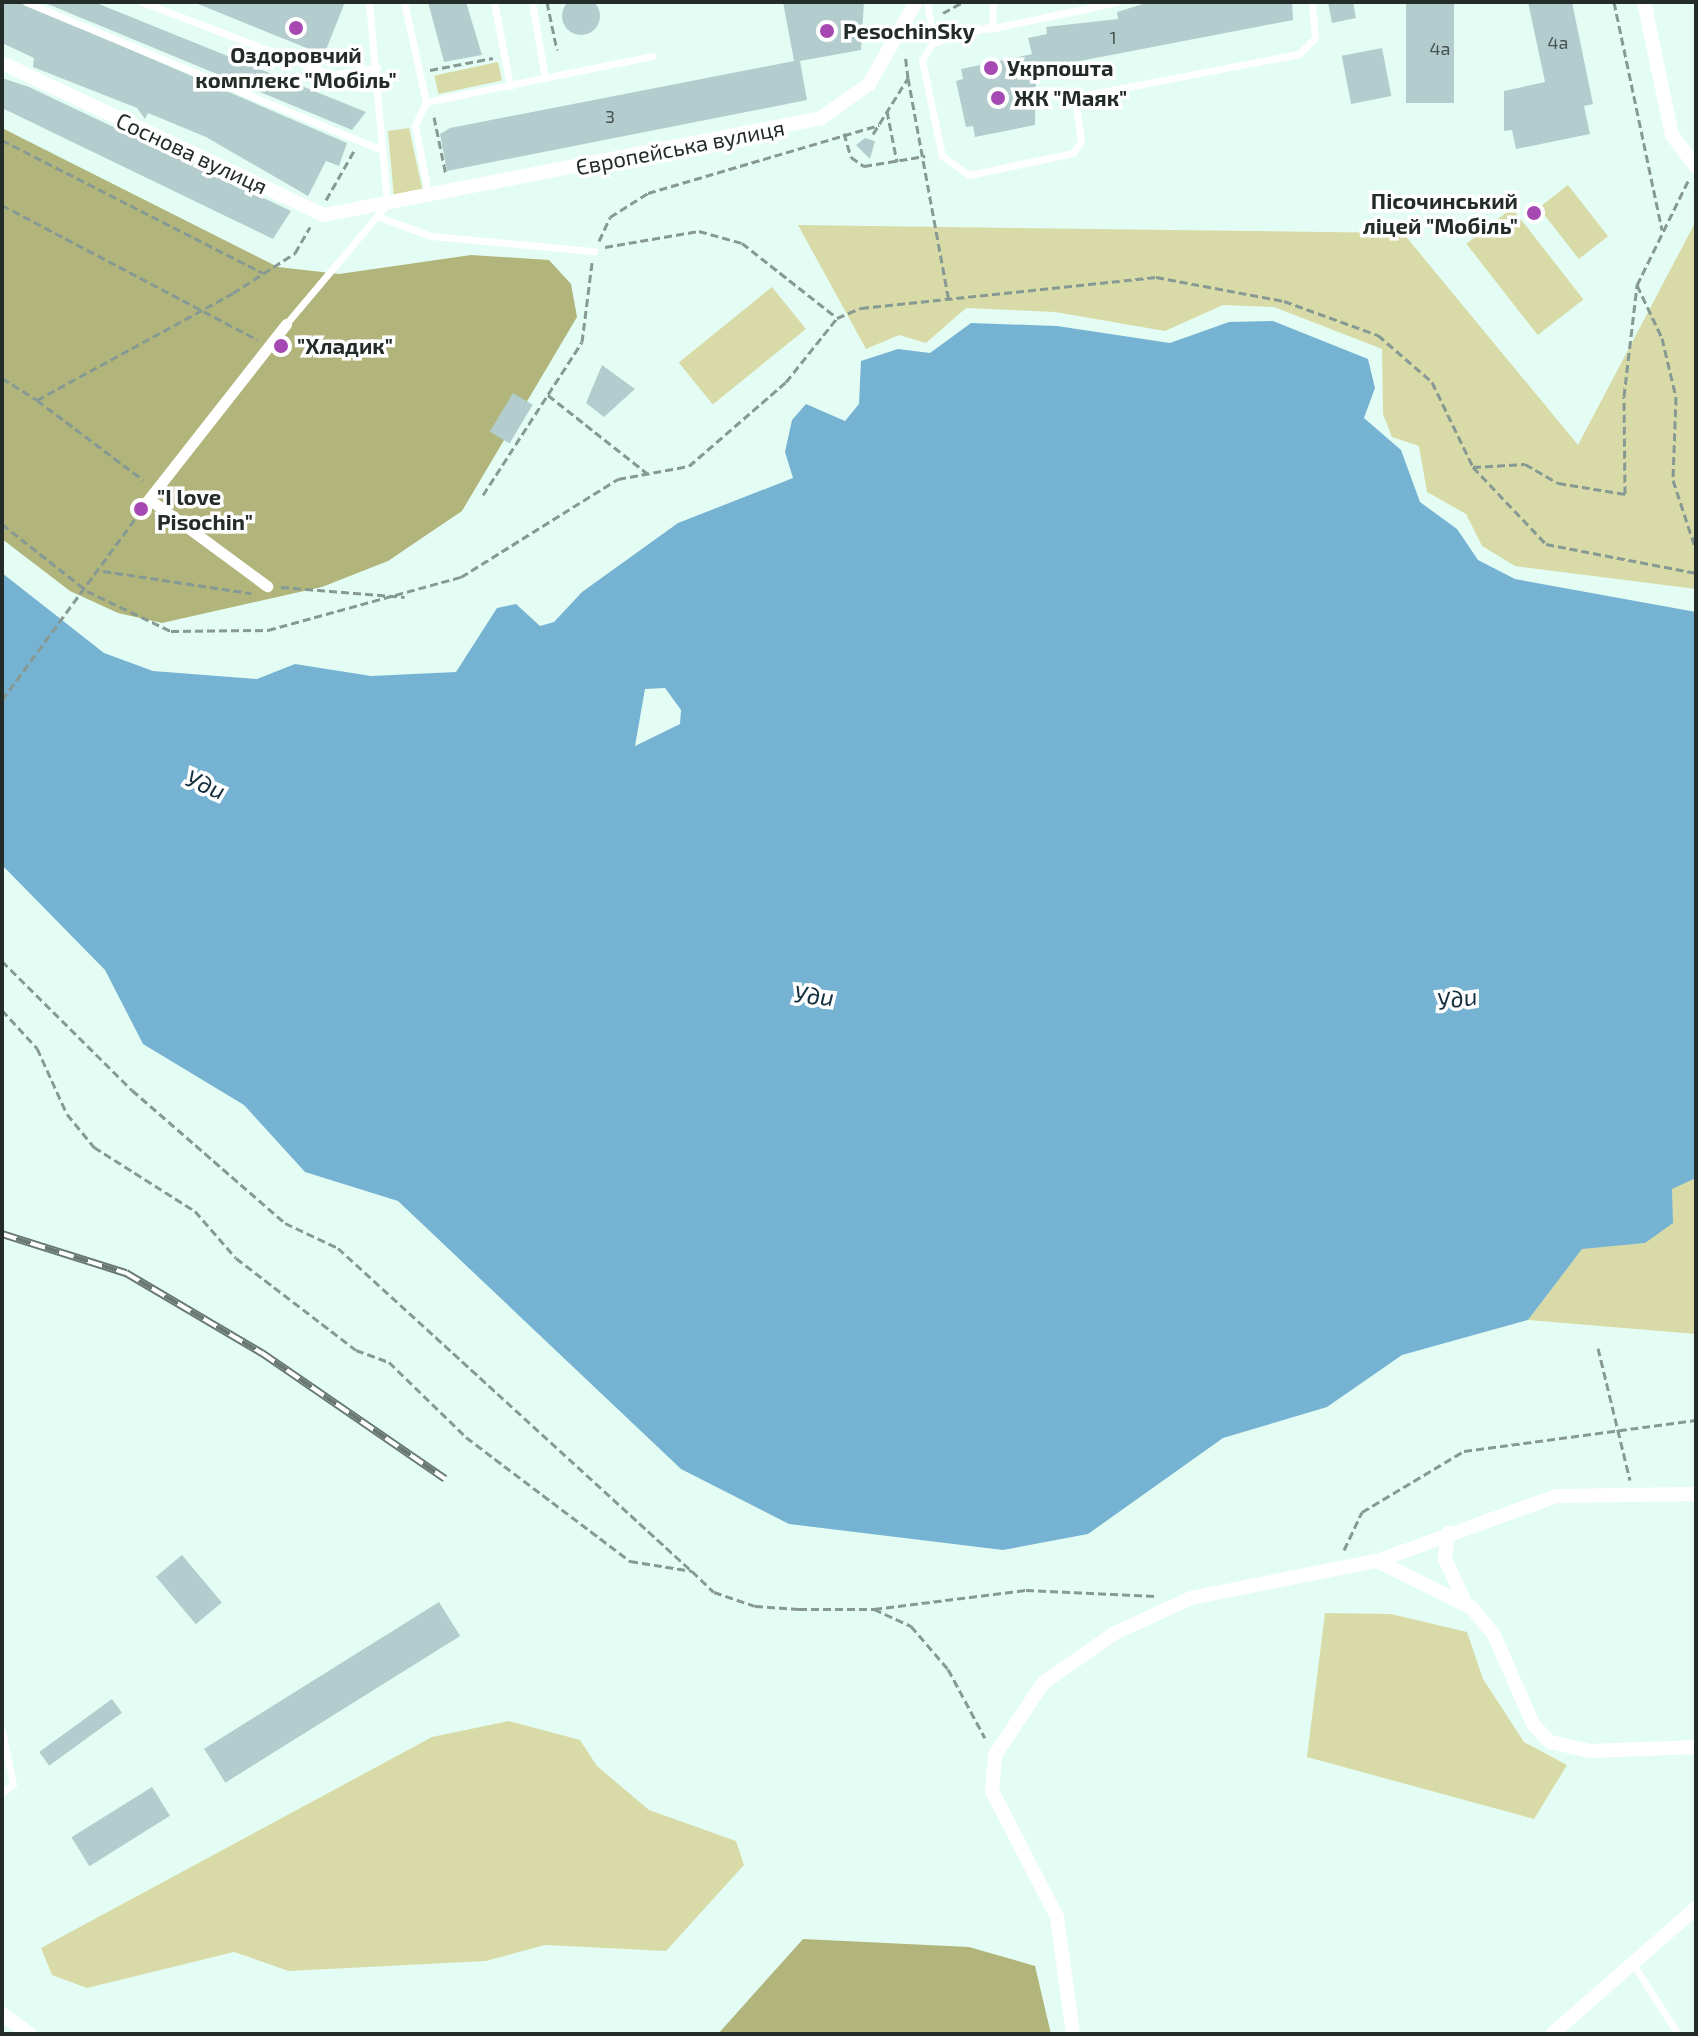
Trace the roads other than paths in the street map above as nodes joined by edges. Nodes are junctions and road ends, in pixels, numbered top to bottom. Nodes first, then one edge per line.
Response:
1 (26, 2) edge
2 (142, 2) edge
3 (369, 2) edge
4 (404, 2) edge
5 (494, 2) edge
6 (532, 2) edge
7 (916, 2) edge
8 (927, 2) edge
9 (993, 2) edge
10 (1117, 2) edge
11 (1312, 2) edge
12 (1644, 2) edge
13 (996, 14) junction
14 (1008, 25) junction
15 (986, 29) junction
16 (934, 42) junction
17 (652, 56) dead end
18 (2, 63) edge
19 (377, 67) junction
20 (545, 78) junction
21 (510, 86) junction
22 (428, 102) junction
23 (382, 150) junction
24 (1696, 167) edge
25 (429, 196) junction
26 (383, 211) junction
27 (594, 251) road end
28 (286, 324) joint
29 (267, 586) road end
30 (1696, 1494) edge
31 (1448, 1533) junction
32 (1377, 1561) junction
33 (1464, 1600) junction
34 (2, 1731) edge
35 (1696, 1747) edge
36 (2, 1793) edge
37 (1696, 1908) edge
38 (1633, 1964) junction
39 (2, 2014) edge
40 (30, 2034) edge
41 (1073, 2034) edge
42 (1552, 2034) edge
43 (1678, 2034) edge

1 - 23 lane
2 - 19 lane
3 - 19 lane
4 - 22 lane
5 - 21 lane
6 - 20 lane
7 - 25 street, Європейська вулиця
8 - 16 lane
9 - 13 lane
10 - 14 lane
11 - 16 lane
12 - 24 street
13 - 14 lane
13 - 15 lane
14 - 15 lane
15 - 16 lane
17 - 20 lane
18 - 26 street, Соснова вулиця
19 - 23 lane
20 - 21 lane
21 - 22 lane
22 - 25 lane
23 - 26 lane
25 - 26 street, Європейська вулиця
26 - 27 lane
26 - 28 lane
28 - 29 street
30 - 31 street
31 - 32 street
31 - 33 street
32 - 33 street
32 - 41 street
33 - 35 street
34 - 36 lane
37 - 38 street
38 - 42 street
38 - 43 lane
39 - 40 street

